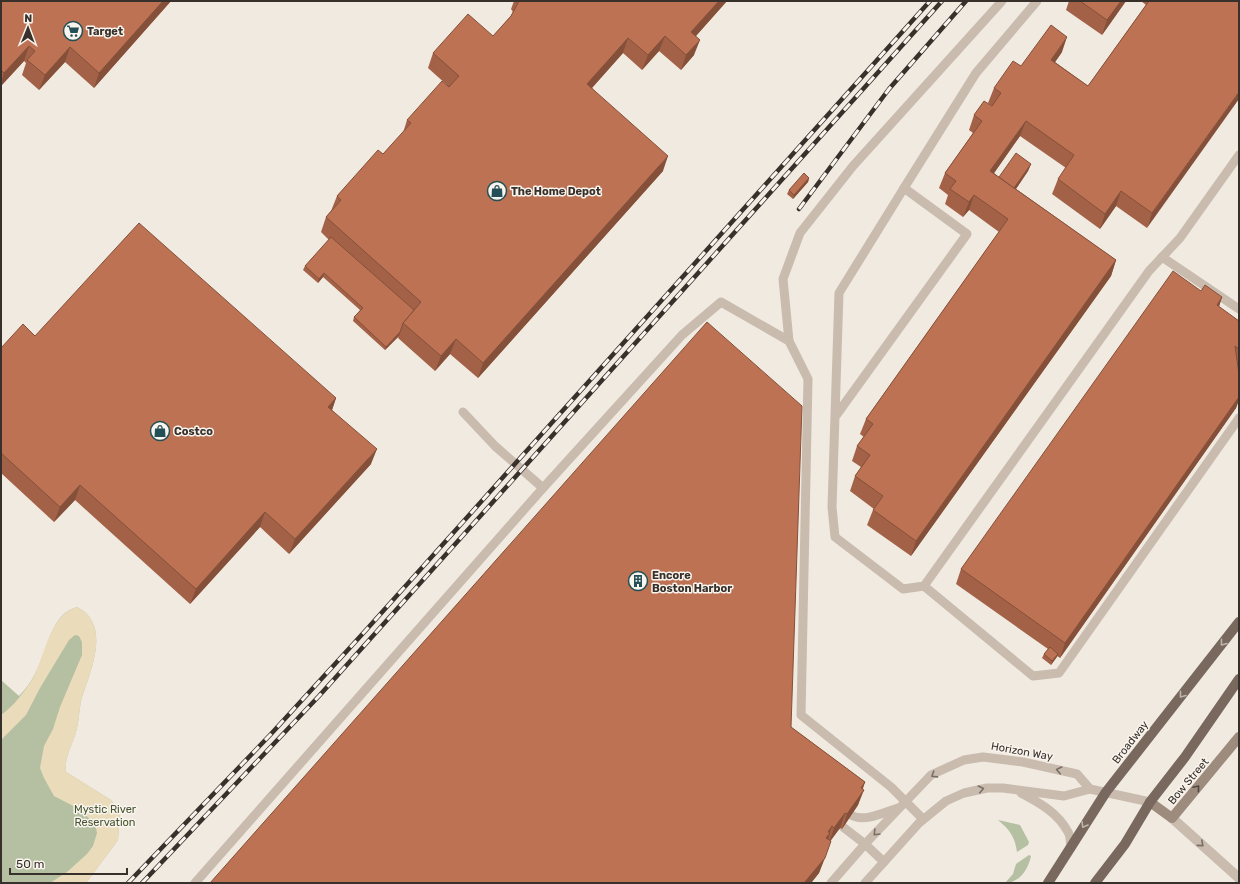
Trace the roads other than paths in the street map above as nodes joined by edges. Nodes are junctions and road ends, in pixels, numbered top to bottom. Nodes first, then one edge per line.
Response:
1 (1002, 1) edge
2 (1037, 1) edge
3 (1239, 155) edge
4 (904, 188) junction
5 (1162, 257) junction
6 (1239, 309) edge
7 (789, 341) junction
8 (463, 412) dead end
9 (835, 417) junction
10 (1239, 418) edge
11 (543, 488) junction
12 (924, 586) junction
13 (1239, 622) edge
14 (1239, 679) edge
15 (1239, 737) edge
16 (1090, 789) junction
17 (1017, 791) junction
18 (1106, 792) junction
19 (1150, 802) junction
20 (904, 804) junction
21 (851, 815) edge
22 (1172, 818) junction
23 (923, 819) junction
24 (842, 827) edge
25 (865, 844) junction
26 (1071, 848) junction
27 (884, 862) junction
28 (1239, 878) edge
29 (195, 883) edge
30 (831, 883) edge
31 (865, 883) edge
32 (1048, 883) edge
33 (1095, 883) edge

1 - 7 lane
2 - 4 lane
3 - 5 lane
4 - 9 lane
4 - 9 lane
5 - 6 lane
5 - 12 lane
7 - 11 lane
7 - 20 lane
8 - 11 lane
9 - 12 lane
10 - 12 lane
11 - 29 lane
13 -> 18 main road, Broadway
14 - 19 main road
22 -> 15 main road, Bow Street
16 - 17 lane
16 - 18 lane
16 -> 20 lane, Horizon Way
23 -> 17 lane
17 - 26 lane
18 - 19 lane
18 -> 26 main road, Broadway
19 - 22 main road, Bow Street
19 - 33 main road
20 - 21 lane
20 - 23 lane
20 -> 25 lane, Horizon Way
22 -> 28 street
23 - 27 lane
24 - 25 lane
25 - 27 lane
25 - 30 lane, Horizon Way
26 - 32 main road, Broadway
27 - 31 lane

